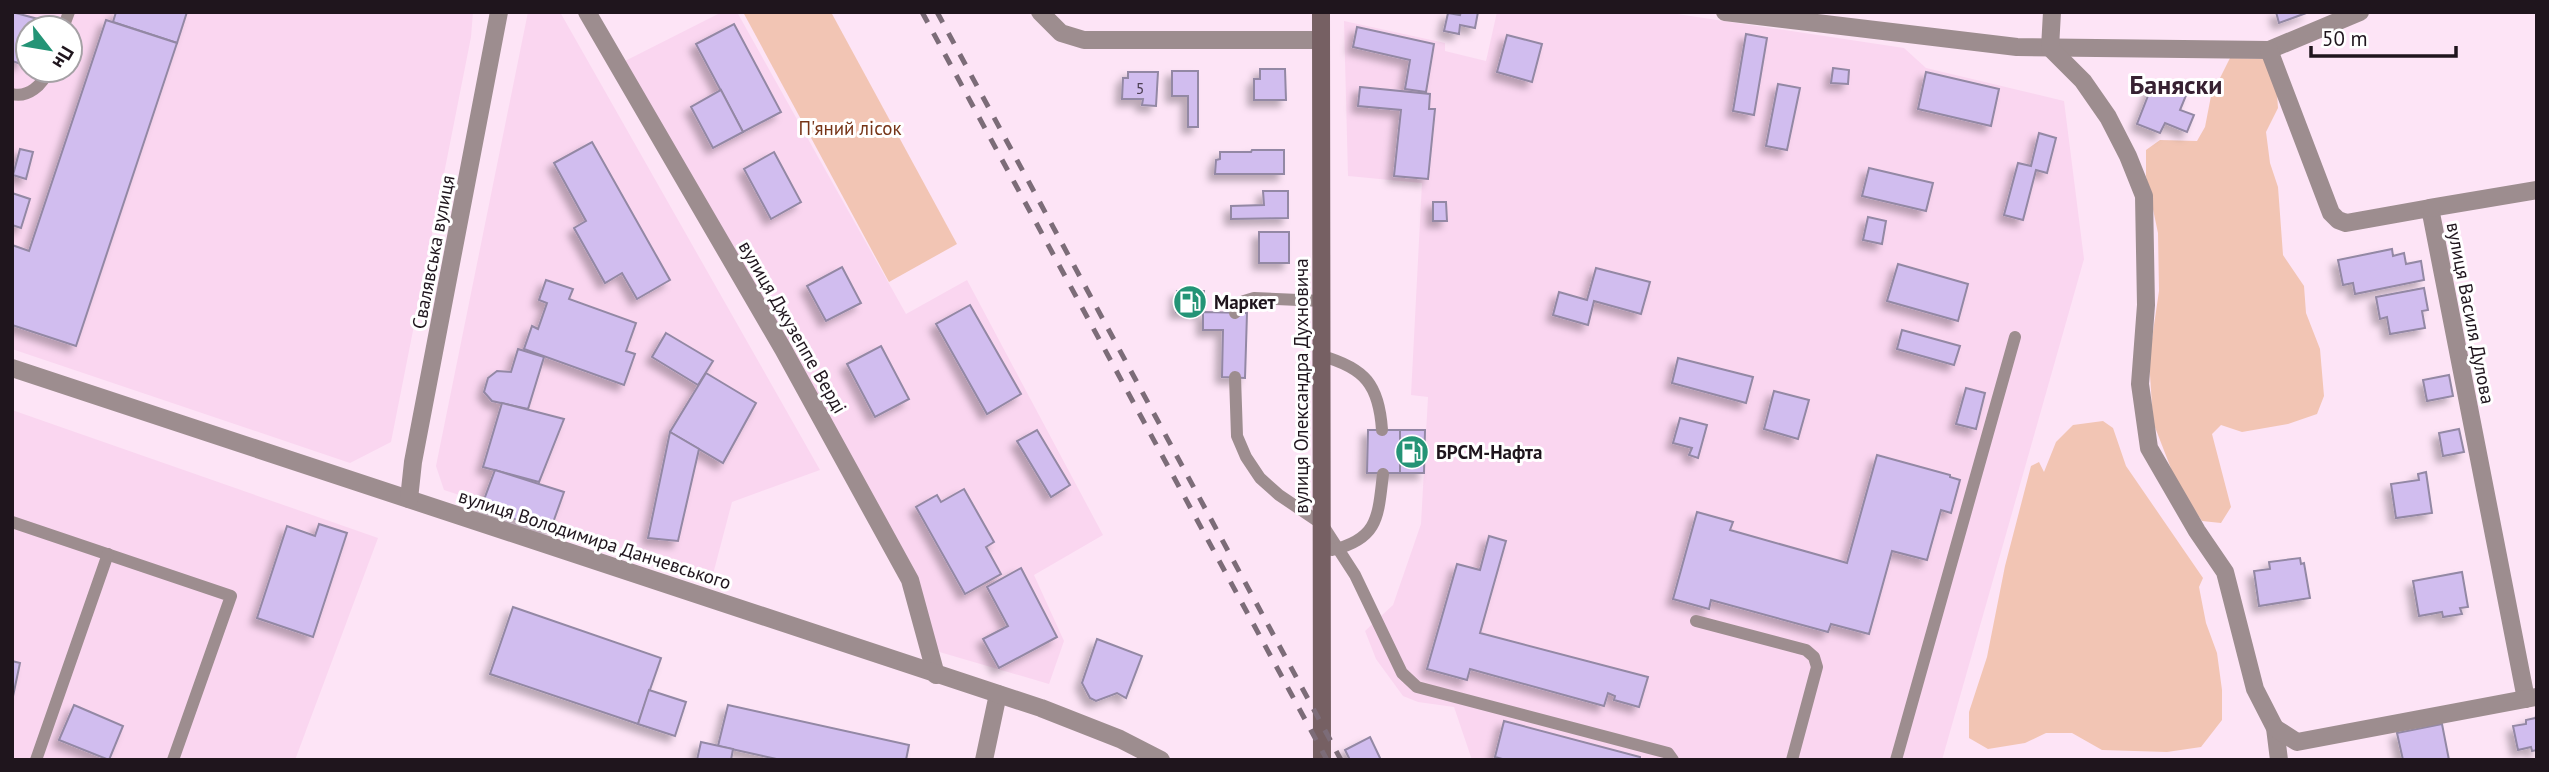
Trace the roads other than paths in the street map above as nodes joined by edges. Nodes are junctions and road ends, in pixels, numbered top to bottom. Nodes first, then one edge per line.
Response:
1 (499, 12) edge
2 (587, 12) edge
3 (1040, 12) edge
4 (1321, 12) edge
5 (1725, 12) edge
6 (2052, 12) edge
7 (2360, 12) edge
8 (1321, 40) junction
9 (2050, 48) junction
10 (2269, 50) junction
11 (39, 84) edge
12 (12, 94) edge
13 (2537, 190) edge
14 (2430, 208) junction
15 (1322, 300) junction
16 (1235, 313) dead end
17 (2015, 337) dead end
18 (1321, 356) junction
19 (12, 368) edge
20 (1235, 377) dead end
21 (1382, 430) dead end
22 (1383, 474) dead end
23 (409, 499) junction
24 (12, 522) edge
25 (1322, 524) junction
26 (1330, 550) junction
27 (108, 554) junction
28 (1696, 621) dead end
29 (936, 675) junction
30 (998, 694) junction
31 (2531, 698) edge
32 (2275, 728) junction
33 (36, 760) edge
34 (173, 760) edge
35 (984, 760) edge
36 (1161, 760) edge
37 (1322, 760) edge
38 (1674, 760) edge
39 (1792, 760) edge
40 (1896, 760) edge
41 (2279, 760) edge

1 - 23 street, Свалявська вулиця
2 - 29 street, вулиця Джузеппе Верді
3 - 8 street
4 - 8 main road, вулиця Олександра Духновича
5 - 9 street
6 - 9 street
7 - 10 street
8 - 15 main road, вулиця Олександра Духновича
9 - 10 street
9 - 32 street
10 - 14 street, вулиця Василя Дулова
11 - 12 lane
13 - 14 street
14 - 31 street, вулиця Василя Дулова
15 - 16 lane
15 - 18 main road, вулиця Олександра Духновича
17 - 40 lane
18 - 21 lane
18 - 25 main road, вулиця Олександра Духновича
19 - 23 street, вулиця Володимира Данчевського
20 - 25 lane
22 - 26 lane
23 - 29 street, вулиця Володимира Данчевського
24 - 27 lane
25 - 26 main road, вулиця Олександра Духновича
26 - 37 main road, вулиця Олександра Духновича
26 - 38 lane
27 - 33 lane
27 - 34 lane
28 - 39 lane
29 - 30 street, вулиця Володимира Данчевського
30 - 35 street
30 - 36 street, вулиця Володимира Данчевського
31 - 32 street
32 - 41 street

